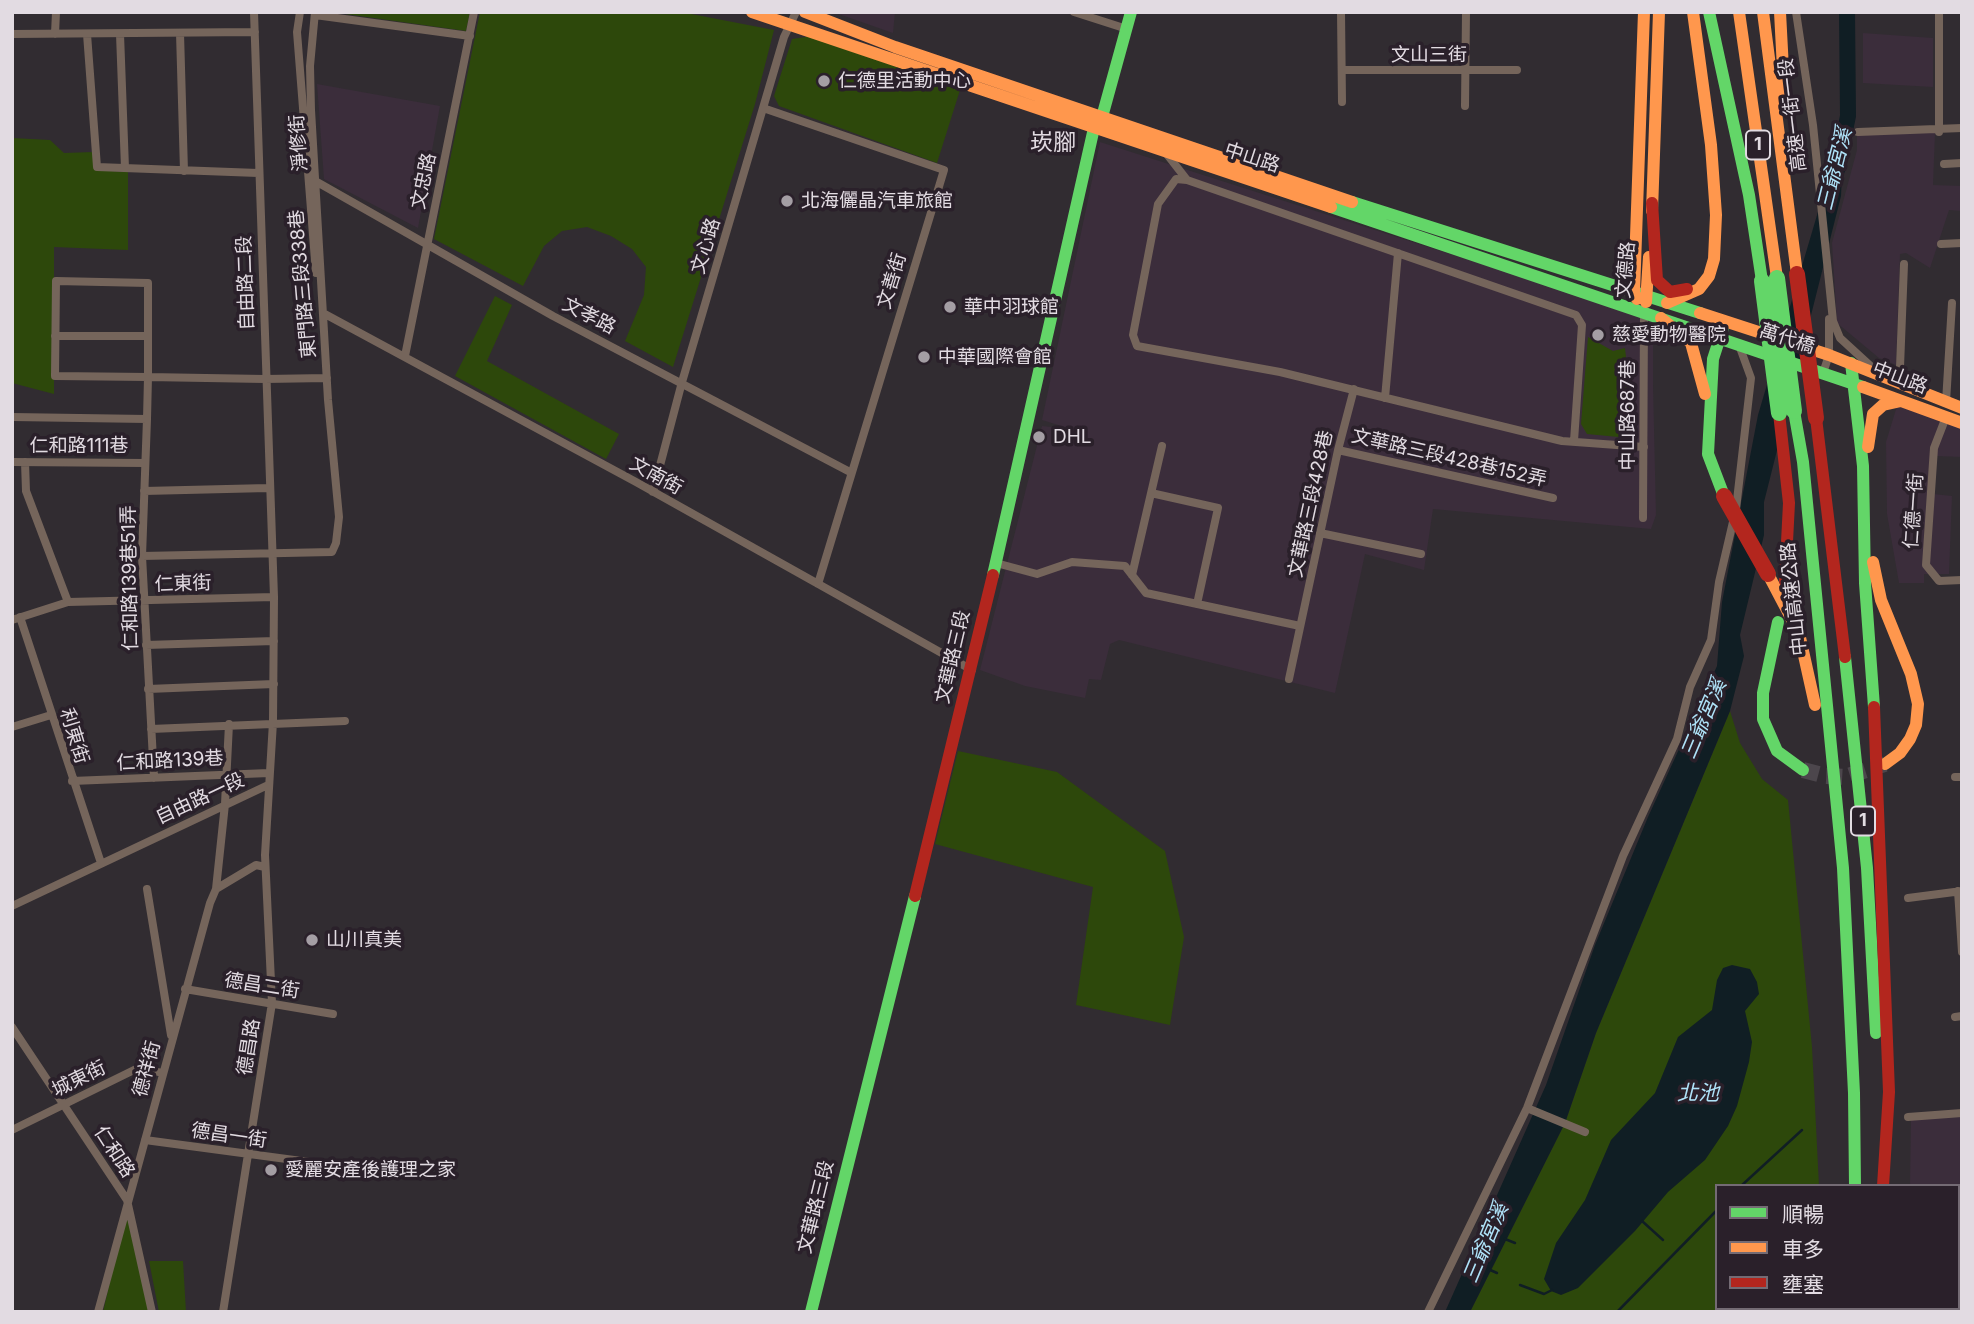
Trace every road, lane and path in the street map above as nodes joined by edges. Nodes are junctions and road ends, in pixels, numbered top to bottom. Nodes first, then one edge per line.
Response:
1 (56, 12) edge
2 (254, 12) edge
3 (300, 12) edge
4 (474, 12) edge
5 (752, 12) edge
6 (805, 12) edge
7 (1074, 12) edge
8 (1131, 12) edge
9 (1341, 12) edge
10 (1466, 12) edge
11 (1644, 12) edge
12 (1659, 12) edge
13 (1693, 12) edge
14 (1709, 12) edge
15 (1739, 12) edge
16 (1763, 12) edge
17 (1780, 12) edge
18 (1796, 12) edge
19 (1939, 12) edge
20 (315, 14) edge
21 (793, 18) edge
22 (1127, 29) junction
23 (255, 32) junction
24 (180, 33) junction
25 (12, 34) edge
26 (55, 34) junction
27 (87, 34) junction
28 (120, 34) junction
29 (470, 36) junction
30 (1342, 70) junction
31 (1465, 70) junction
32 (1517, 70) dead end
33 (1342, 102) dead end
34 (1465, 106) dead end
35 (763, 108) junction
36 (1098, 122) junction
37 (1962, 128) edge
38 (1858, 132) dead end
39 (1939, 132) junction
40 (1165, 150) junction
41 (1962, 163) edge
42 (1944, 164) dead end
43 (125, 168) junction
44 (184, 170) junction
45 (258, 173) junction
46 (1187, 180) junction
47 (317, 182) junction
48 (1652, 203) junction
49 (1788, 211) junction
50 (427, 243) junction
51 (1962, 243) edge
52 (1941, 244) dead end
53 (1713, 248) junction
54 (1398, 253) junction
55 (1904, 264) dead end
56 (1769, 279) junction
57 (1829, 299) junction
58 (1641, 301) junction
59 (1952, 303) dead end
60 (1664, 311) junction
61 (323, 313) junction
62 (1725, 322) junction
63 (1754, 331) joint
64 (148, 336) junction
65 (55, 337) junction
66 (1719, 338) junction
67 (1739, 345) junction
68 (1829, 355) junction
69 (405, 356) junction
70 (1851, 363) junction
71 (1820, 371) junction
72 (1884, 376) junction
73 (148, 377) junction
74 (327, 377) junction
75 (265, 379) junction
76 (682, 382) junction
77 (1853, 383) junction
78 (1354, 389) junction
79 (1906, 395) junction
80 (1385, 398) junction
81 (1962, 408) edge
82 (1946, 410) junction
83 (12, 418) edge
84 (147, 419) junction
85 (1962, 423) edge
86 (1574, 441) junction
87 (1162, 446) dead end
88 (1644, 447) junction
89 (1338, 450) junction
90 (1708, 454) junction
91 (12, 462) edge
92 (25, 462) junction
93 (145, 463) junction
94 (1794, 463) junction
95 (1863, 466) junction
96 (850, 472) junction
97 (268, 488) junction
98 (144, 491) junction
99 (653, 492) junction
100 (1151, 493) junction
101 (1553, 498) dead end
102 (1864, 499) junction
103 (1643, 518) dead end
104 (1320, 533) junction
105 (271, 553) junction
106 (1421, 554) dead end
107 (142, 556) junction
108 (996, 563) junction
109 (1132, 575) junction
110 (1962, 580) edge
111 (1785, 581) dead end
112 (818, 584) junction
113 (274, 597) junction
114 (144, 601) junction
115 (68, 602) junction
116 (1197, 604) junction
117 (16, 619) edge
118 (1778, 622) dead end
119 (1300, 626) junction
120 (274, 641) junction
121 (146, 645) junction
122 (972, 670) junction
123 (1289, 679) dead end
124 (274, 684) junction
125 (148, 689) junction
126 (51, 715) junction
127 (345, 720) dead end
128 (273, 722) junction
129 (229, 724) junction
130 (12, 727) edge
131 (151, 729) junction
132 (1885, 764) tunnel mouth
133 (1803, 770) tunnel mouth
134 (225, 773) junction
135 (269, 773) junction
136 (153, 778) junction
137 (72, 781) junction
138 (268, 785) junction
139 (225, 804) junction
140 (101, 863) junction
141 (265, 867) junction
142 (216, 889) junction
143 (147, 890) dead end
144 (1960, 891) edge
145 (1908, 898) dead end
146 (12, 906) edge
147 (1962, 952) edge
148 (185, 989) junction
149 (272, 1003) junction
150 (333, 1014) dead end
151 (12, 1027) edge
152 (172, 1038) junction
153 (162, 1073) junction
154 (1854, 1093) junction
155 (64, 1103) junction
156 (1530, 1109) junction
157 (1962, 1113) edge
158 (1908, 1116) dead end
159 (12, 1130) edge
160 (1585, 1132) dead end
161 (145, 1140) junction
162 (248, 1154) junction
163 (309, 1163) dead end
164 (1855, 1184) edge
165 (1881, 1184) edge
166 (1881, 1184) edge
167 (127, 1200) junction
168 (98, 1312) edge
169 (152, 1312) edge
170 (223, 1312) edge
171 (811, 1312) edge
172 (1428, 1312) edge

1 - 26 street
2 - 23 street, 自由路二段
3 - 61 street, 東門路三段338巷
4 - 29 street, 文忠路
5 - 21 main road, 中山路
6 - 36 main road, 中山路
7 - 22 street
8 - 22 main road, 文華路三段
9 - 30 street
10 - 31 street
11 - 58 main road, 文德路
12 - 48 main road, 文德路
13 - 53 main road
14 - 56 main road
15 - 56 main road, 中山高速公路 / 1
16 - 49 main road, 1
17 - 49 main road
18 - 57 street, 高速一街一段
19 - 39 street
20 - 29 street
20 - 47 street, 淨修街
21 - 35 street, 文心路
21 - 36 main road, 中山路
22 - 36 main road, 文華路三段
23 - 24 street
23 - 45 street, 自由路二段
24 - 28 street
24 - 44 street
25 - 26 street
26 - 27 street
27 - 28 street
27 - 43 street
28 - 43 street
29 - 50 street, 文忠路
30 - 31 street, 文山三街
30 - 33 street
31 - 32 street, 文山三街
31 - 34 street
35 - 76 street, 文心路
35 - 96 street, 文善街
36 - 40 main road, 中山路
36 - 58 main road, 中山路
36 - 108 main road, 文華路三段
37 - 39 street
38 - 39 street
40 - 46 street
40 - 58 main road, 中山路
41 - 42 street
43 - 44 street
44 - 45 street
45 - 75 street, 自由路二段
46 - 54 street
46 - 78 street
47 - 50 street, 文孝路
47 - 61 street, 淨修街
48 - 53 main road
48 - 58 main road, 文德路
49 - 165 main road, 1, bridge
50 - 69 street, 文忠路
50 - 76 street, 文孝路
51 - 52 street
53 - 60 main road
54 - 80 street
54 - 86 street
55 - 79 street
56 - 94 main road, 中山高速公路 / 1, bridge
57 - 68 street, 高速一街一段
57 - 72 street, 高速一街一段
58 - 60 main road, 中山路
58 - 88 street, 中山路687巷
59 - 82 street
60 - 62 main road, 中山路
60 - 66 main road, 中山路
60 - 90 main road
61 - 69 street, 文南街
61 - 74 street, 東門路三段338巷
62 - 63 main road, 中山路
62 - 66 main road
63 - 68 main road, 萬代橋, bridge
64 - 65 street
64 - 65 street, 仁和路139巷51弄
64 - 73 street, 仁和路139巷51弄
65 - 73 street
66 - 67 main road, 中山路
66 - 90 main road
67 - 71 main road, 萬代橋, bridge
67 - 156 street
68 - 70 main road, 中山路
68 - 71 street, 高速一街一段
69 - 99 street, 文南街
70 - 72 main road, 中山路
70 - 77 main road
71 - 77 main road, 中山路
72 - 79 main road, 中山路
73 - 75 street
73 - 84 street, 仁和路139巷51弄
74 - 75 street
74 - 105 street, 東門路三段338巷
75 - 97 street, 自由路二段
76 - 96 street, 文孝路
76 - 99 street, 文心路
77 - 79 main road, 中山路
77 - 95 main road
78 - 80 street
78 - 89 street, 文華路三段428巷
79 - 82 main road, 中山路
79 - 95 main road
80 - 86 street
81 - 82 main road, 中山路
82 - 85 main road, 中山路
82 - 110 street, 仁德一街
83 - 84 street
84 - 93 street, 仁和路139巷51弄
86 - 88 street
87 - 100 street
88 - 103 street, 中山路687巷
89 - 101 street, 文華路三段428巷152弄
89 - 104 street, 文華路三段428巷
90 - 154 main road, bridge
91 - 92 street, 仁和路111巷
92 - 93 street, 仁和路111巷
92 - 115 street
93 - 98 street, 仁和路139巷51弄
94 - 111 main road
94 - 154 main road, 中山高速公路 / 1
95 - 102 main road
96 - 112 street, 文善街
97 - 98 street
97 - 105 street, 自由路二段
98 - 107 street, 仁和路139巷51弄
99 - 112 street, 文南街
100 - 109 street
100 - 116 street
102 - 132 main road
102 - 166 main road
104 - 106 street
104 - 119 street, 文華路三段428巷
105 - 107 street
105 - 113 street, 自由路一段
107 - 114 street, 仁和路139巷51弄
108 - 109 street
108 - 122 main road, 文華路三段
109 - 116 street
112 - 122 street, 文南街
113 - 114 street, 仁東街
113 - 120 street, 自由路一段
114 - 115 street, 仁東街
114 - 121 street, 仁和路139巷51弄
115 - 117 street, 仁東街
116 - 119 street
117 - 126 street, 利東街
118 - 133 main road
119 - 123 street, 文華路三段428巷
120 - 121 street
120 - 124 street, 自由路一段
121 - 125 street, 仁和路139巷51弄
122 - 171 main road, 文華路三段
124 - 125 street
124 - 128 street, 自由路一段
125 - 131 street, 仁和路139巷51弄
126 - 130 street
126 - 137 street, 利東街
127 - 128 street
128 - 129 street
128 - 135 street, 自由路一段
129 - 131 street
129 - 134 street, 德祥街
131 - 136 street, 仁和路139巷51弄
134 - 135 street, 仁和路139巷
134 - 136 street, 仁和路139巷
134 - 139 street, 德祥街
135 - 138 street, 自由路一段
136 - 137 street, 仁和路139巷
137 - 140 street, 利東街
138 - 139 street, 自由路一段
138 - 141 street, 德昌路
139 - 140 street, 自由路一段
139 - 142 street, 德祥街
140 - 146 street, 自由路一段
141 - 142 street
141 - 149 street, 德昌路
142 - 148 street, 德祥街
143 - 152 street
144 - 145 street
144 - 147 street
148 - 149 street, 德昌二街
148 - 152 street, 德祥街
149 - 150 street, 德昌二街
149 - 162 street, 德昌路
151 - 155 street, 仁和路
152 - 153 street, 德祥街
153 - 155 street, 城東街
153 - 161 street, 德祥街
154 - 164 main road, 中山高速公路 / 1
155 - 159 street, 城東街
155 - 167 street, 仁和路
156 - 160 street
156 - 172 street
157 - 158 street
161 - 162 street, 德昌一街
161 - 167 street, 德祥街
162 - 163 street, 德昌一街
162 - 170 street, 德昌路
167 - 168 street, 德祥街
167 - 169 street, 仁和路

